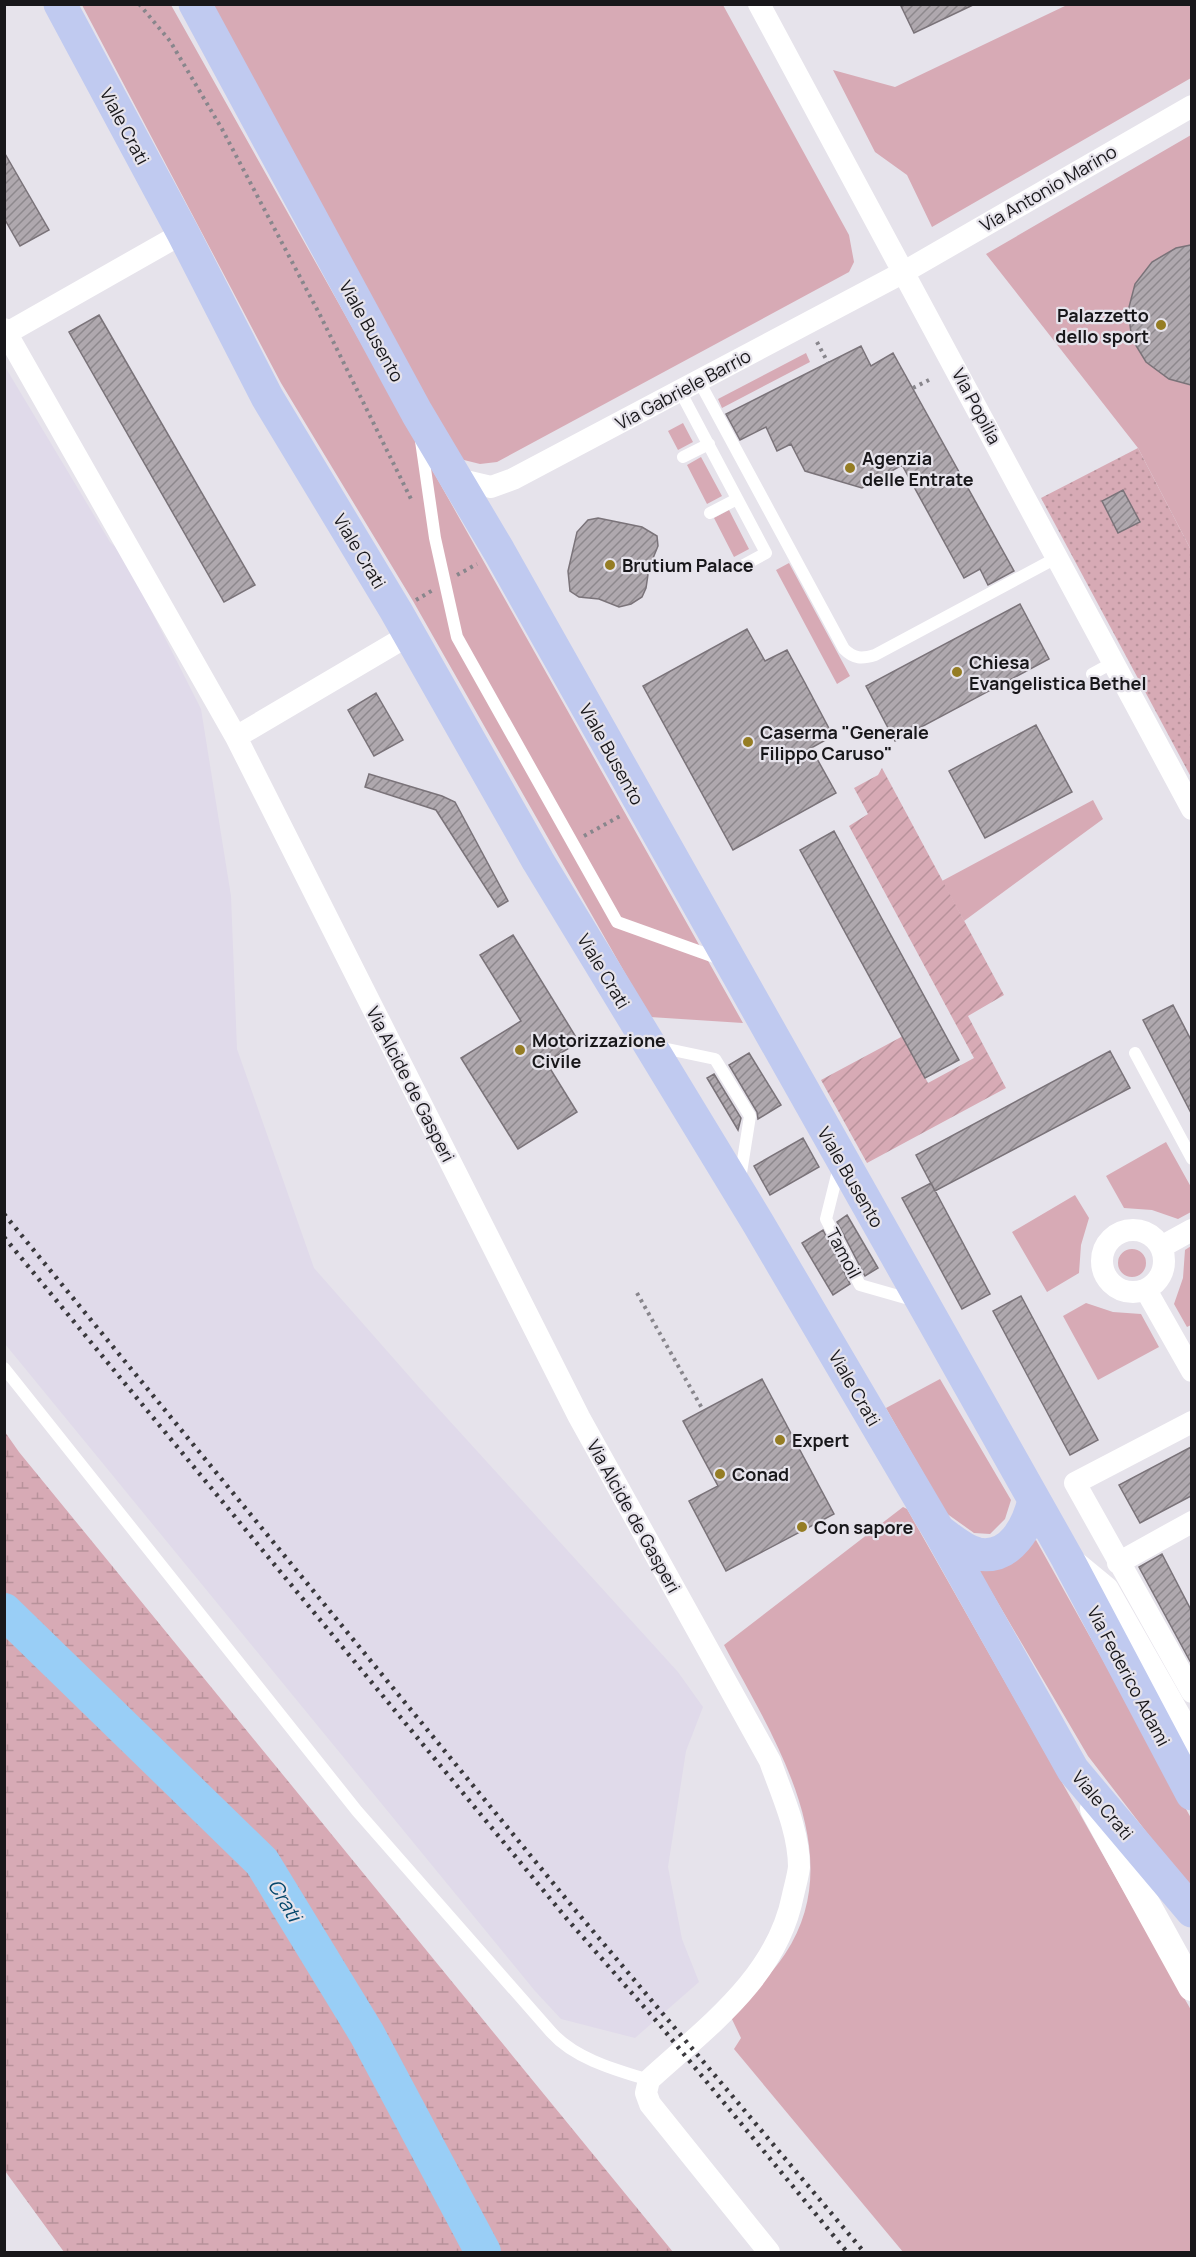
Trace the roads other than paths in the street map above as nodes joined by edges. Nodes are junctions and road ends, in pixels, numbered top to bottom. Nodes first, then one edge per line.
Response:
1 (60, 4) edge
2 (195, 4) edge
3 (759, 4) edge
4 (1191, 106) edge
5 (183, 232) junction
6 (904, 272) junction
7 (6, 331) edge
8 (689, 386) junction
9 (417, 413) junction
10 (709, 444) junction
11 (683, 458) dead end
12 (457, 479) junction
13 (737, 499) junction
14 (710, 513) dead end
15 (1058, 557) junction
16 (742, 566) dead end
17 (409, 635) junction
18 (1113, 662) junction
19 (1092, 674) dead end
20 (236, 737) junction
21 (1191, 808) edge
22 (730, 963) junction
23 (650, 1046) junction
24 (1135, 1053) dead end
25 (841, 1159) junction
26 (1191, 1159) edge
27 (739, 1192) junction
28 (1191, 1230) edge
29 (1161, 1247) junction
30 (1146, 1290) junction
31 (923, 1303) junction
32 (4, 1368) edge
33 (1191, 1371) edge
34 (1191, 1422) edge
35 (1034, 1500) junction
36 (1191, 1522) edge
37 (939, 1531) junction
38 (1067, 1558) junction
39 (1118, 1563) junction
40 (1191, 1692) edge
41 (1191, 1743) edge
42 (1073, 1770) junction
43 (1191, 1794) edge
44 (1191, 1911) edge
45 (1191, 1987) edge
46 (649, 2080) junction
47 (770, 2253) edge

1 - 5 main road, Viale Crati
2 - 9 main road, Viale Busento
3 - 6 street, Via Popilia
4 - 6 street, Via Antonio Marino
5 - 7 street
5 - 17 main road, Viale Crati
6 - 8 street, Via Gabriele Barrio
6 - 15 street, Via Popilia
7 - 20 street, Via Alcide de Gasperi
8 - 10 lane
8 - 12 street, Via Gabriele Barrio
8 - 15 lane
9 - 12 main road, Viale Busento
9 - 22 lane
10 - 11 lane
10 - 13 lane
12 - 22 main road, Viale Busento
13 - 14 lane
13 - 16 lane
15 - 18 street, Via Popilia
17 - 20 street
17 - 23 main road, Viale Crati
18 - 19 lane
18 - 21 street, Via Popilia
20 - 46 street, Via Alcide de Gasperi
22 - 25 main road, Viale Busento
23 - 27 main road, Viale Crati
23 - 27 lane
24 - 26 lane
25 - 31 main road, Viale Busento
25 - 31 lane, Tamoil
27 - 37 main road, Viale Crati
28 - 29 street
29 - 30 street
29 - 30 street
30 - 33 street
31 - 35 main road, Viale Busento
32 - 46 lane
34 - 39 street
35 - 37 main road
35 - 38 main road, Via Federico Adami
36 - 39 street
37 - 42 main road, Viale Crati
38 - 41 street, Via Federico Adami
38 - 43 main road, Via Federico Adami
39 - 40 street
42 - 44 main road, Viale Crati
42 - 45 street
46 - 47 street

